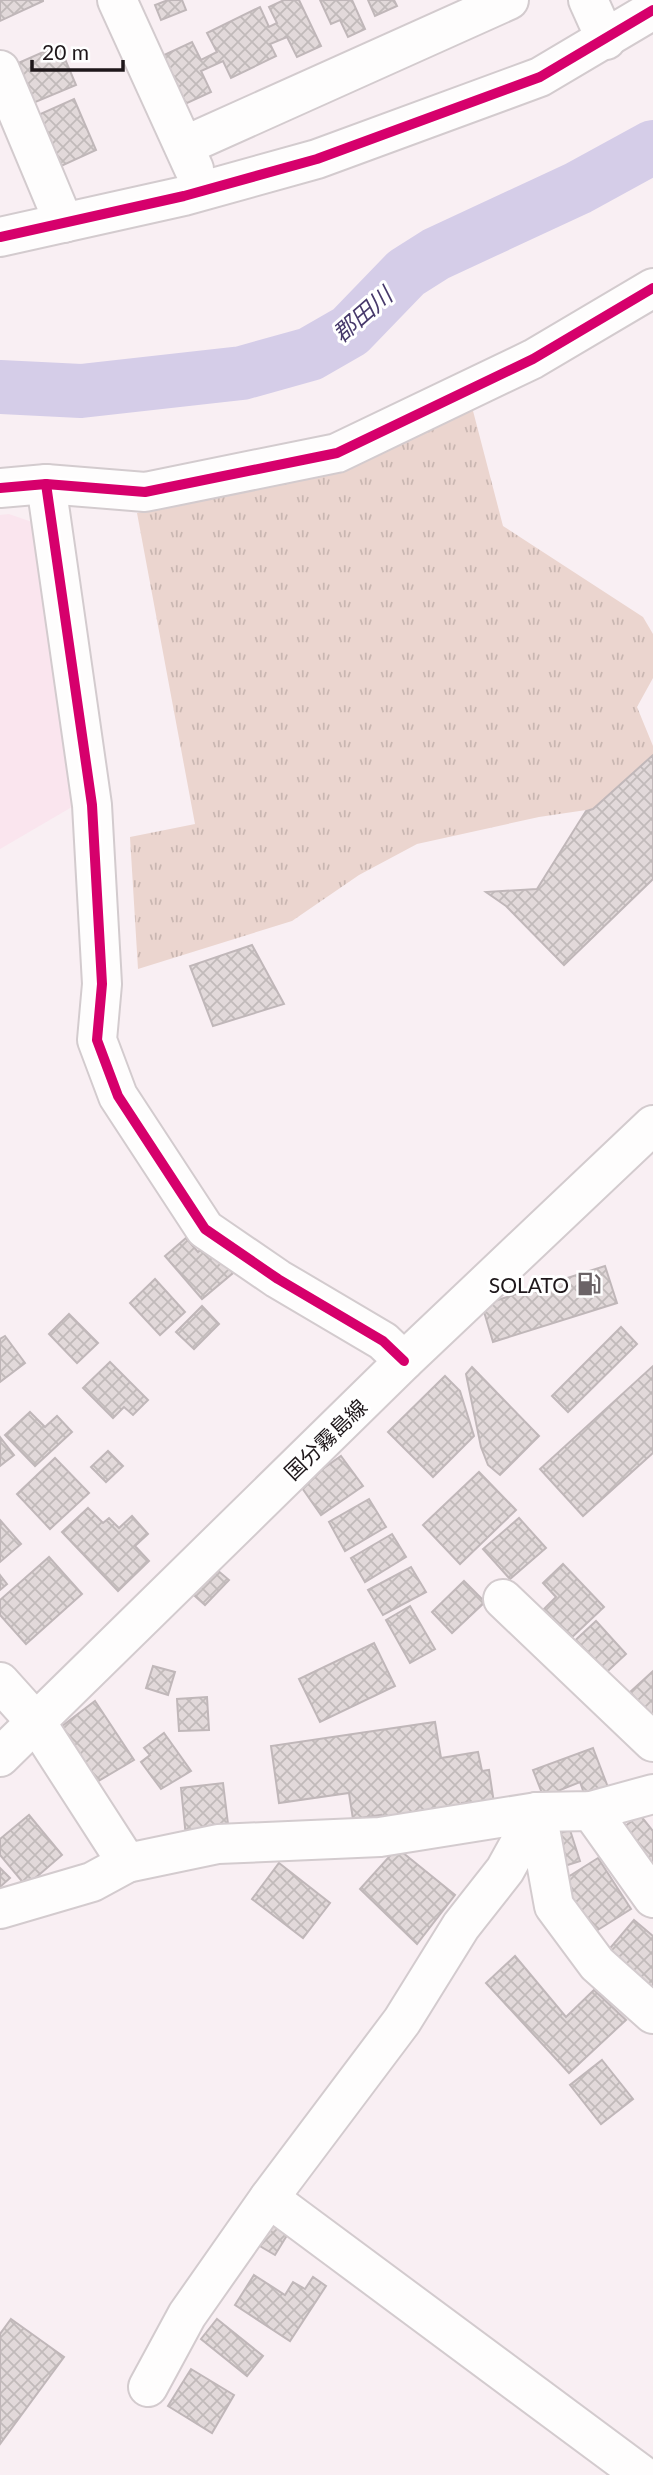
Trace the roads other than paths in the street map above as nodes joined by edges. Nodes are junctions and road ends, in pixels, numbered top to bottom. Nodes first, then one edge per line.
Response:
1 (509, 0) edge
2 (588, 0) edge
3 (120, 1) edge
4 (653, 10) edge
5 (606, 40) junction
6 (0, 70) edge
7 (184, 146) junction
8 (204, 190) junction
9 (64, 223) junction
10 (0, 237) edge
11 (653, 288) edge
12 (46, 484) junction
13 (0, 488) edge
14 (653, 1125) edge
15 (404, 1362) junction
16 (503, 1600) dead end
17 (0, 1682) edge
18 (36, 1722) junction
19 (653, 1742) edge
20 (0, 1757) edge
21 (653, 1794) edge
22 (591, 1811) junction
23 (537, 1812) junction
24 (127, 1863) junction
25 (653, 1898) edge
26 (0, 1909) edge
27 (653, 2014) edge
28 (269, 2198) junction
29 (148, 2387) dead end
30 (642, 2475) edge

1 - 7 street
2 - 5 street
3 - 7 street
4 - 5 street
5 - 8 street
6 - 9 street
7 - 8 street
8 - 9 street
9 - 10 street
11 - 12 street
12 - 13 street
12 - 15 street
14 - 15 street, 国分霧島線
15 - 18 street, 国分霧島線
16 - 19 street
17 - 18 street
18 - 20 street, 国分霧島線
18 - 24 street
21 - 22 street
22 - 23 street
22 - 25 street
23 - 24 street
23 - 27 street
23 - 28 street
24 - 26 street
28 - 29 street
28 - 30 street

